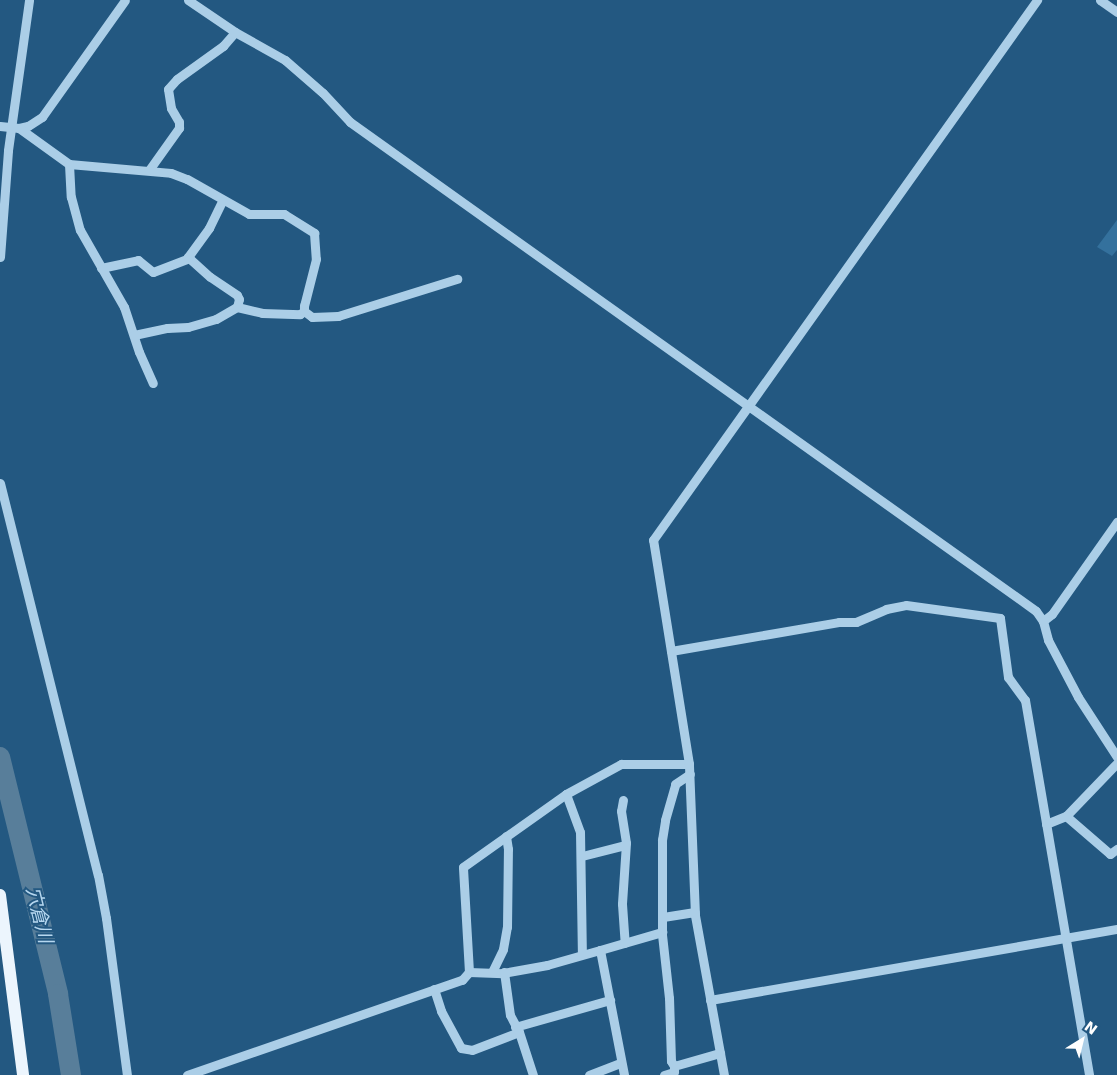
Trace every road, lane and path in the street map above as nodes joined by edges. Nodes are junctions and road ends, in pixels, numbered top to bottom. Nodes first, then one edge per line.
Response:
1 (29, 0) edge
2 (125, 0) edge
3 (188, 0) edge
4 (1037, 0) edge
5 (1100, 0) edge
6 (1117, 12) edge
7 (235, 32) junction
8 (10, 127) edge
9 (68, 164) junction
10 (149, 170) junction
11 (222, 201) junction
12 (0, 256) edge
13 (189, 258) junction
14 (101, 268) junction
15 (457, 279) dead end
16 (237, 307) junction
17 (304, 311) junction
18 (134, 336) junction
19 (153, 382) dead end
20 (749, 406) junction
21 (0, 483) edge
22 (1117, 522) edge
23 (1044, 621) junction
24 (671, 651) junction
25 (1117, 757) edge
26 (1117, 763) edge
27 (689, 769) junction
28 (566, 794) junction
29 (623, 800) dead end
30 (1066, 816) junction
31 (1046, 824) junction
32 (506, 836) junction
33 (626, 845) junction
34 (1117, 849) edge
35 (582, 856) junction
36 (0, 895) edge
37 (695, 912) junction
38 (663, 917) junction
39 (1117, 929) edge
40 (662, 932) junction
41 (1065, 938) junction
42 (625, 943) junction
43 (600, 950) junction
44 (582, 954) junction
45 (469, 972) junction
46 (492, 972) junction
47 (504, 972) junction
48 (434, 989) junction
49 (610, 1000) junction
50 (710, 1000) junction
51 (517, 1030) junction
52 (720, 1053) junction
53 (621, 1063) junction
54 (674, 1066) junction
55 (23, 1075) edge
56 (127, 1075) edge
57 (187, 1075) edge
58 (533, 1075) edge
59 (589, 1075) edge
60 (624, 1075) edge
61 (664, 1075) edge
62 (724, 1075) edge
63 (1089, 1075) edge

1 - 8 street
2 - 8 street
3 - 7 street
4 - 20 street
5 - 6 street
7 - 10 street
7 - 20 street
8 - 9 street
8 - 12 street
9 - 10 street
9 - 14 street
10 - 11 street
11 - 13 street
11 - 17 street
13 - 14 street
13 - 16 street
14 - 18 street
15 - 17 street
16 - 17 street
16 - 18 street
18 - 19 street
20 - 23 street
20 - 24 street
21 - 56 street
22 - 23 street
23 - 25 street
24 - 27 street
24 - 31 street
26 - 30 street
27 - 28 street
27 - 37 street
27 - 38 street
28 - 32 street
28 - 35 street
29 - 33 street
30 - 31 street
30 - 34 street
31 - 41 street
32 - 45 street
32 - 46 street
33 - 35 street
33 - 42 street
35 - 44 street
36 - 55 main road
37 - 38 street
37 - 50 street
38 - 40 street
39 - 41 street
40 - 42 street
40 - 54 street
41 - 50 street
41 - 63 street
42 - 43 street
43 - 44 street
43 - 49 street
44 - 47 street
45 - 46 street
45 - 48 street
46 - 47 street
47 - 51 street
48 - 51 street
48 - 57 street
49 - 51 street
49 - 53 street
50 - 52 street
51 - 58 street
52 - 54 street
52 - 62 street
53 - 59 street
53 - 60 street
54 - 61 street

